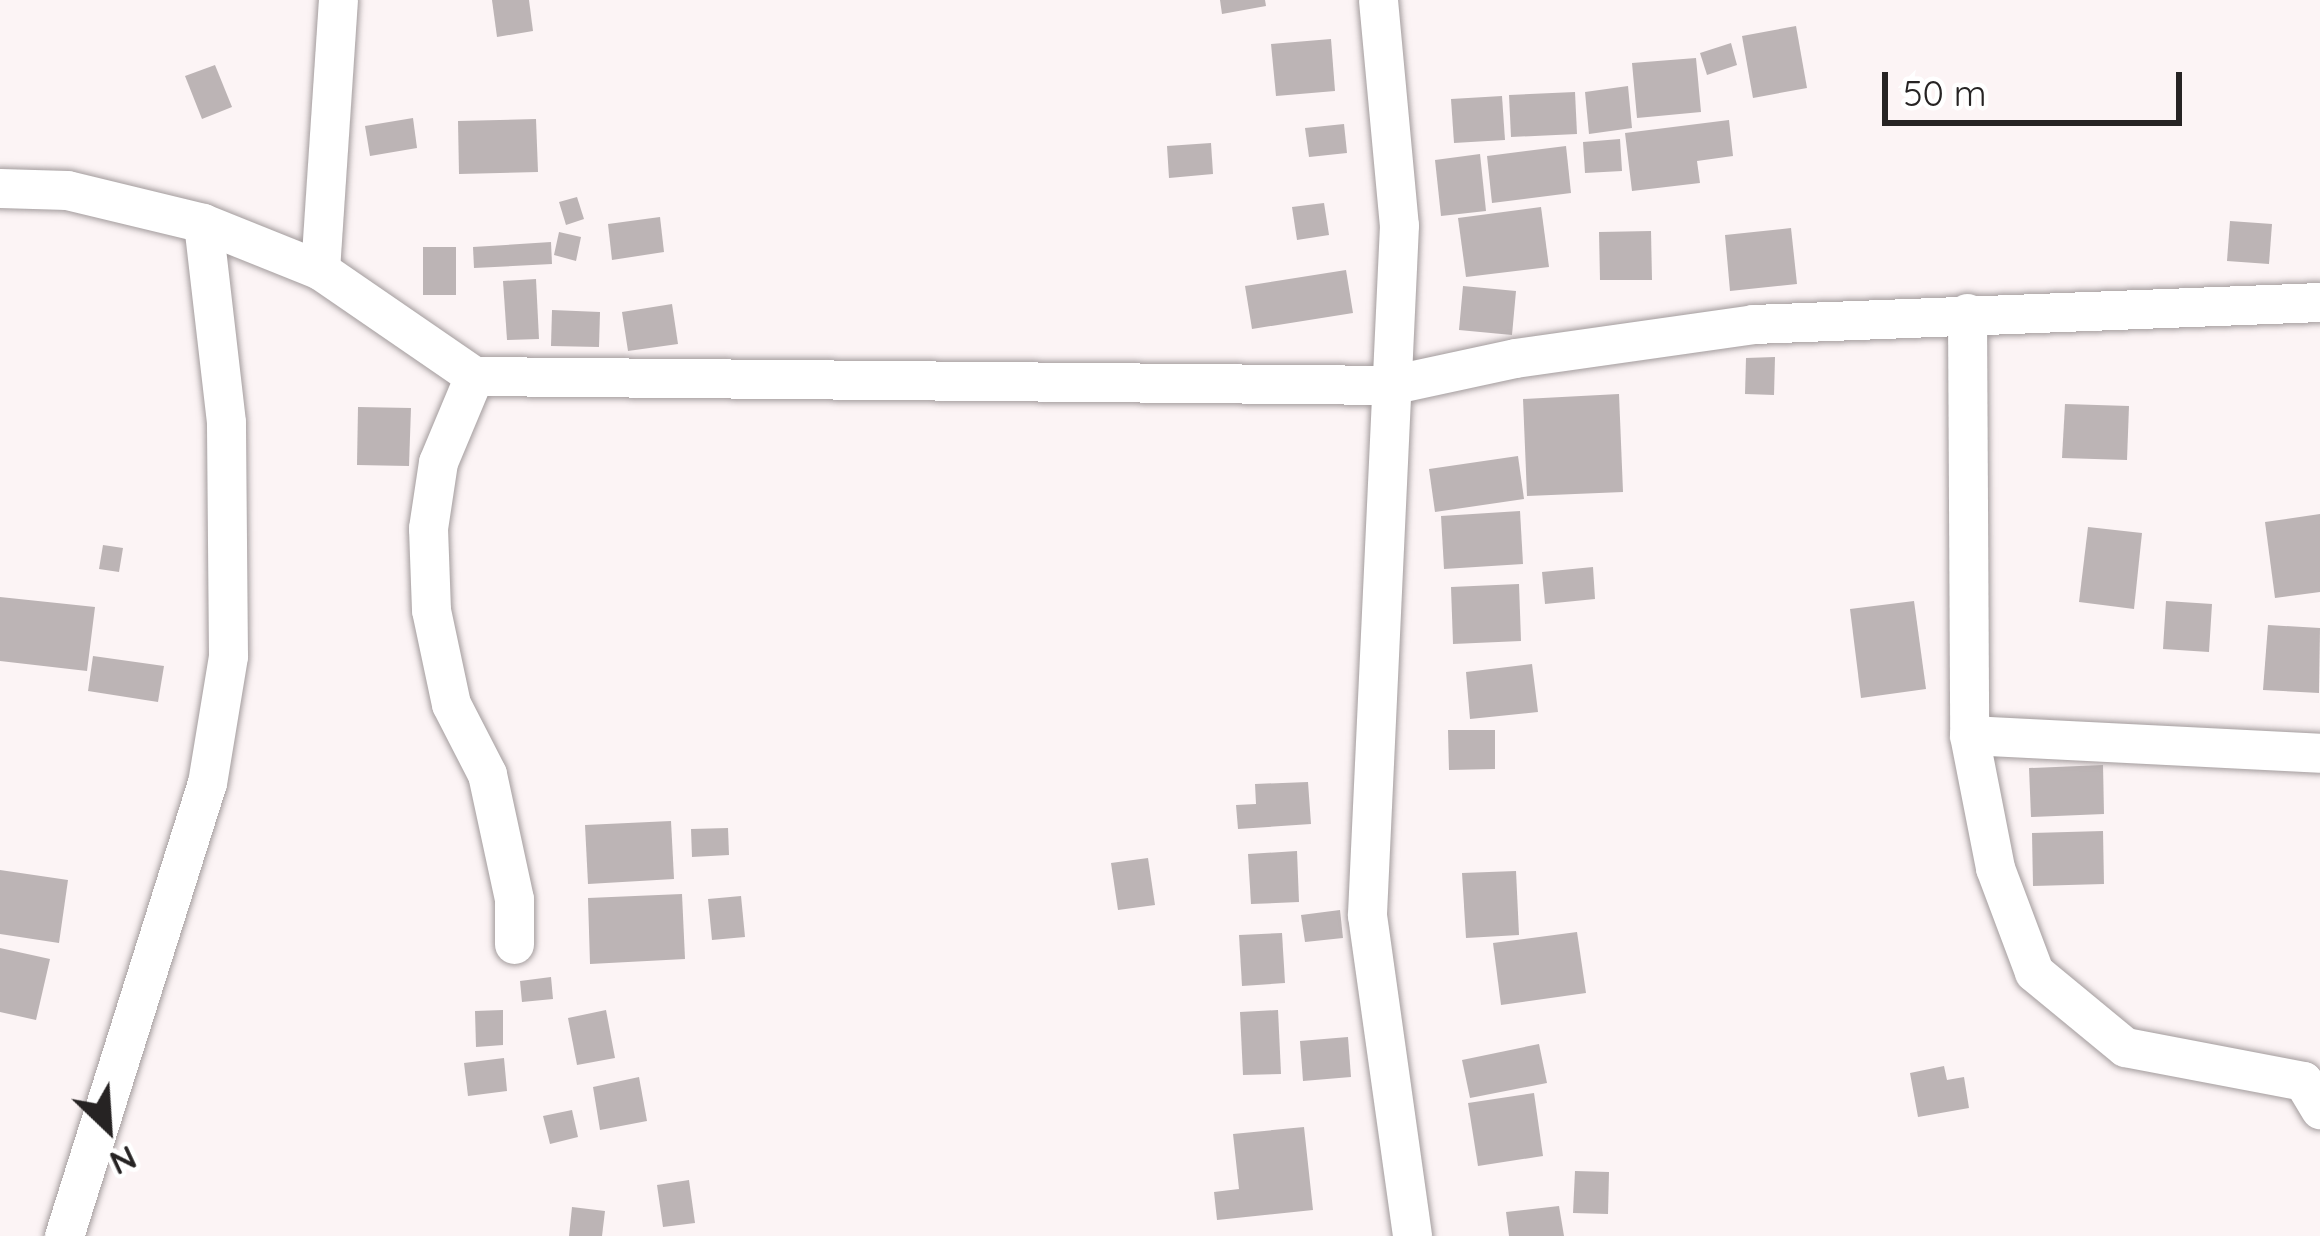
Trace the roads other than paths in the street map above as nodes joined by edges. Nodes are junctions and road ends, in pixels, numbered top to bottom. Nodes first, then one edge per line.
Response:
1 (338, 0) edge
2 (1378, 0) edge
3 (0, 188) edge
4 (203, 223) junction
5 (320, 270) junction
6 (2320, 302) edge
7 (1967, 313) junction
8 (474, 376) junction
9 (1390, 386) junction
10 (1969, 735) junction
11 (2320, 753) edge
12 (514, 944) dead end
13 (2320, 1109) edge
14 (64, 1236) edge
15 (1412, 1236) edge

1 - 5 street
2 - 9 street
3 - 4 street
4 - 5 street
4 - 14 street
5 - 8 street
6 - 7 street
7 - 9 street
7 - 10 street
8 - 9 street
8 - 12 street
9 - 15 street
10 - 11 street
10 - 13 street

